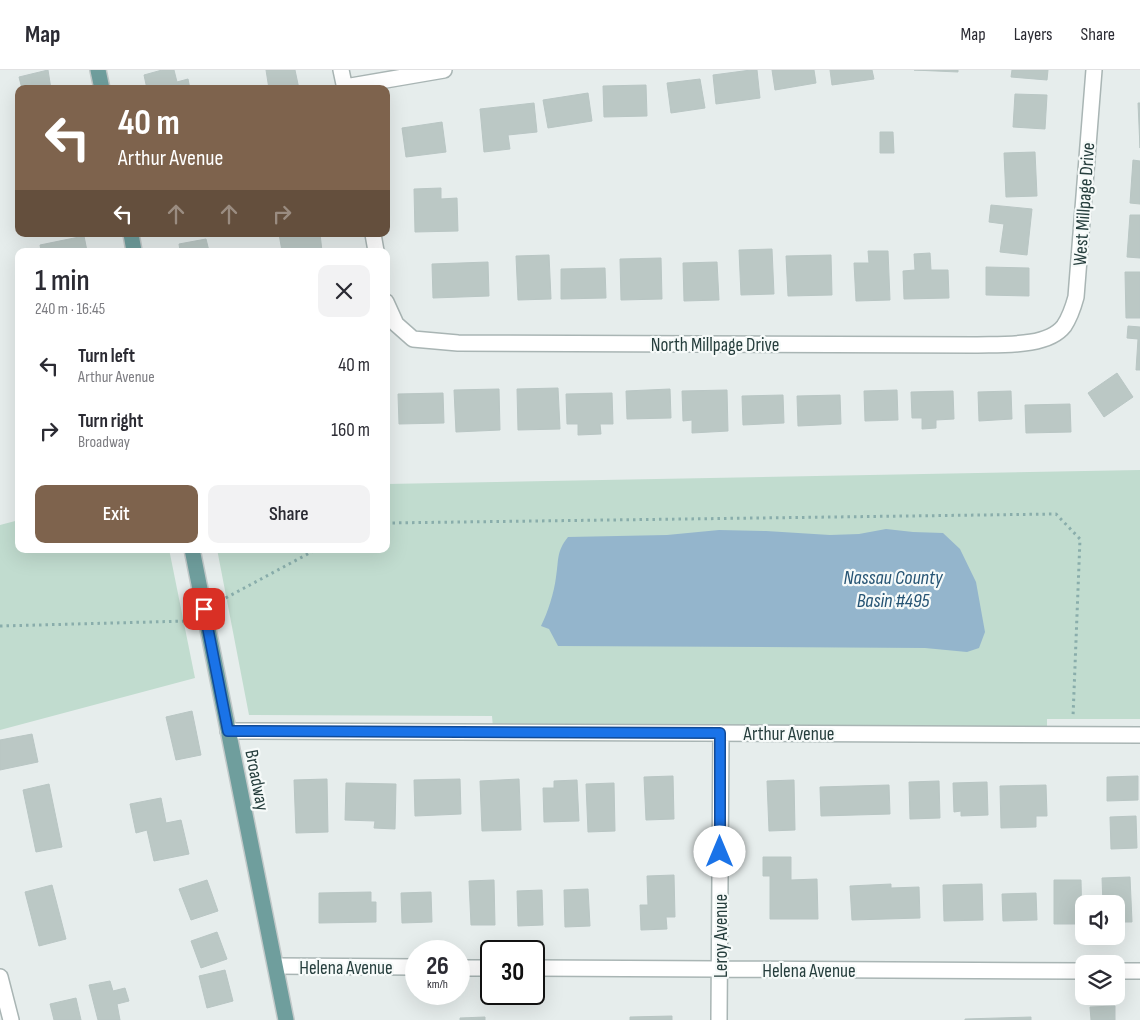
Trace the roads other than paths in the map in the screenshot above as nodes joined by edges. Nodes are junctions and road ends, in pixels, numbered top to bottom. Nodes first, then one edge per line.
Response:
1 (98, 70) edge
2 (342, 70) edge
3 (444, 70) edge
4 (1094, 70) edge
5 (101, 85) edge
6 (344, 85) edge
7 (362, 85) edge
8 (390, 311) edge
9 (1056, 332) joint
10 (193, 553) edge
11 (228, 731) junction
12 (720, 733) junction
13 (1140, 735) edge
14 (276, 966) junction
15 (405, 968) edge
16 (545, 968) edge
17 (720, 970) junction
18 (1075, 971) edge
19 (1125, 971) edge
20 (1140, 971) edge
21 (0, 977) edge
22 (12, 1020) edge
23 (286, 1020) edge
24 (719, 1020) edge

1 - 5 main road
2 - 6 street
3 - 7 street
4 - 9 street, West Millpage Drive
8 - 9 street, North Millpage Drive
10 - 11 main road, Broadway
11 - 12 street, Arthur Avenue
11 - 14 main road, Broadway
12 - 13 street, Arthur Avenue
12 - 17 street, Leroy Avenue
14 - 15 street, Helena Avenue
14 - 23 main road, Broadway
16 - 17 street, Helena Avenue
17 - 18 street, Helena Avenue
17 - 24 street, Leroy Avenue
19 - 20 street
21 - 22 street

